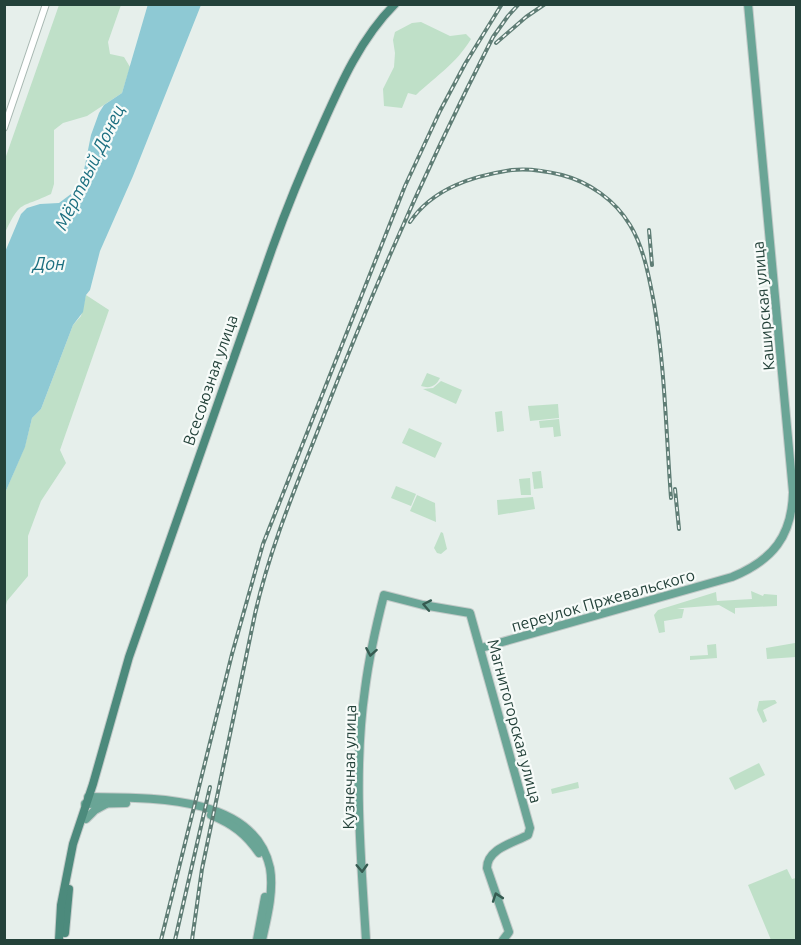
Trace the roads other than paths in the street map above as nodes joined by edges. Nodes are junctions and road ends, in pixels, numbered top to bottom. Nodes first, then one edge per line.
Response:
1 (46, 4) edge
2 (395, 4) edge
3 (748, 4) edge
4 (4, 128) edge
5 (732, 577) joint
6 (384, 595) joint
7 (481, 648) junction
8 (93, 784) junction
9 (109, 800) junction
10 (89, 801) junction
11 (86, 819) junction
12 (59, 940) edge
13 (65, 940) edge
14 (257, 940) edge
15 (262, 940) edge
16 (366, 940) edge
17 (503, 940) edge

1 - 4 street
2 - 8 highway, Всесоюзная улица
3 - 5 main road, Каширская улица
5 - 7 main road, переулок Пржевальского
7 -> 6 main road, Магнитогорская улица
6 -> 16 main road, Кузнечная улица
17 -> 7 main road, Магнитогорская улица
8 - 9 main road
8 - 10 highway, Всесоюзная улица
9 - 10 main road
9 - 11 main road
9 - 14 main road
9 - 15 main road
10 - 11 highway, Всесоюзная улица
10 - 12 highway, Всесоюзная улица
11 - 13 highway, Всесоюзная улица

